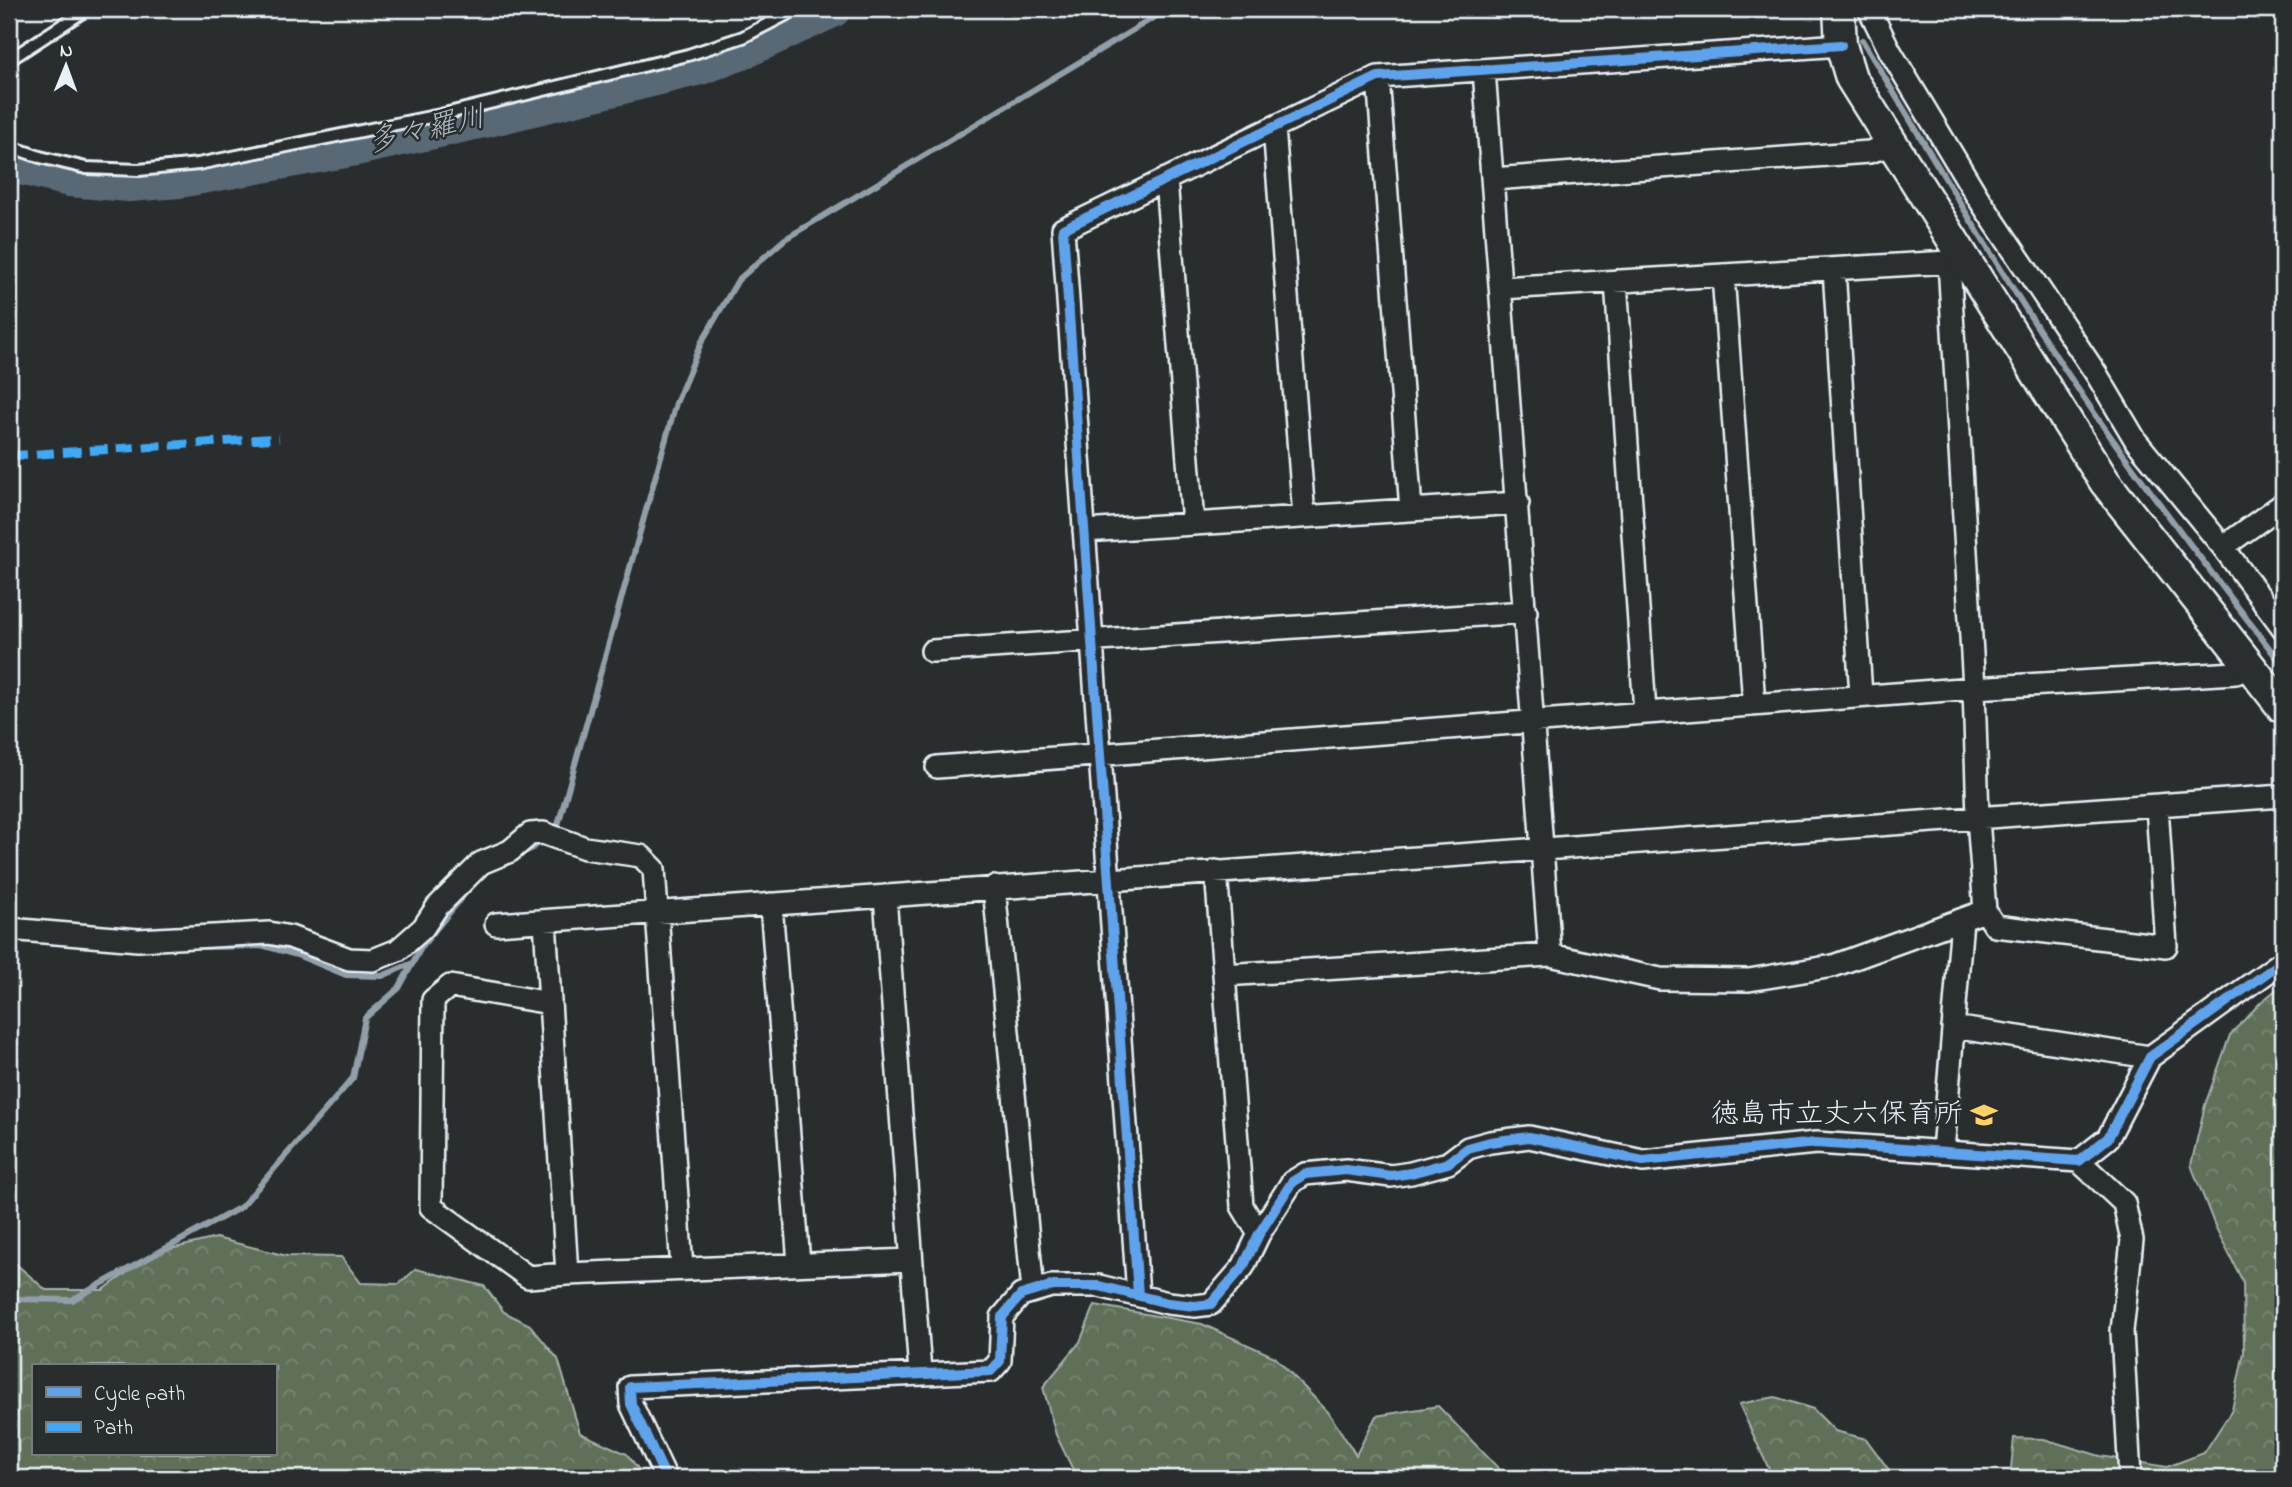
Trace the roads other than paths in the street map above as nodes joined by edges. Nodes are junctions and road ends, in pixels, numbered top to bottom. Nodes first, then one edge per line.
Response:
1 (87, 9) edge
2 (797, 9) edge
3 (1839, 9) edge
4 (1868, 9) edge
5 (1841, 45) junction
6 (9, 60) edge
7 (1484, 69) junction
8 (1378, 77) junction
9 (1274, 127) junction
10 (1891, 145) junction
11 (9, 146) edge
12 (1166, 179) junction
13 (1493, 179) junction
14 (1956, 260) junction
15 (1833, 269) junction
16 (1723, 275) junction
17 (1616, 281) junction
18 (1501, 288) junction
19 (1518, 503) junction
20 (2283, 504) edge
21 (1411, 510) junction
22 (1304, 517) junction
23 (1193, 524) junction
24 (1084, 531) junction
25 (2223, 547) junction
26 (1526, 612) junction
27 (2283, 628) edge
28 (1092, 640) junction
29 (932, 651) dead end
30 (2251, 667) junction
31 (1975, 688) junction
32 (1861, 696) junction
33 (1754, 704) junction
34 (2283, 708) edge
35 (1645, 712) junction
36 (1533, 721) junction
37 (1100, 753) junction
38 (937, 767) dead end
39 (2283, 796) edge
40 (2157, 806) junction
41 (1978, 818) junction
42 (1542, 849) junction
43 (1216, 871) junction
44 (1109, 879) junction
45 (994, 887) junction
46 (885, 896) junction
47 (771, 904) junction
48 (1985, 911) junction
49 (657, 912) junction
50 (1962, 919) junction
51 (545, 921) junction
52 (496, 924) dead end
53 (9, 929) edge
54 (1550, 955) junction
55 (2283, 961) edge
56 (1224, 975) junction
57 (550, 1003) junction
58 (1953, 1027) junction
59 (2150, 1057) junction
60 (1943, 1151) junction
61 (2079, 1161) junction
62 (1259, 1234) junction
63 (911, 1260) junction
64 (799, 1264) junction
65 (682, 1269) junction
66 (567, 1274) junction
67 (1033, 1291) junction
68 (1138, 1295) junction
69 (920, 1373) junction
70 (666, 1478) edge
71 (2130, 1478) edge

1 - 6 lane
2 - 11 lane
3 - 5 street
4 - 25 street
5 - 7 street
5 - 10 street
7 - 8 street
7 - 13 street
8 - 9 street
8 - 21 street
9 - 12 street
9 - 22 street
10 - 13 street
10 - 14 street
12 - 23 street
12 - 24 street
13 - 18 street
14 - 15 street
14 - 30 street
14 - 31 street
15 - 16 street
15 - 32 street
16 - 17 street
16 - 33 street
17 - 18 street
17 - 35 street
18 - 19 street
19 - 21 street
19 - 26 street
20 - 25 street
21 - 22 street
22 - 23 street
23 - 24 street
24 - 28 street
25 - 27 street
26 - 28 street
26 - 36 street
28 - 29 street
28 - 37 street
30 - 31 street
30 - 34 street
31 - 32 street
31 - 41 street
32 - 33 street
33 - 35 street
35 - 36 street
36 - 37 street
36 - 42 street
37 - 38 street
37 - 44 street
39 - 40 street
40 - 41 street
40 - 48 street
41 - 42 street
41 - 48 street
42 - 43 street
42 - 54 street
43 - 44 street
43 - 56 street
44 - 45 street
44 - 68 street
45 - 46 street
45 - 67 street
46 - 47 street
46 - 63 street
47 - 49 street
47 - 64 street
48 - 50 street
49 - 51 street
49 - 53 street
49 - 65 street
50 - 54 street
50 - 58 street
51 - 52 street
51 - 57 street
54 - 56 street
55 - 59 street
56 - 62 street
57 - 66 street
57 - 66 street
58 - 59 street
58 - 60 street
59 - 61 street
60 - 61 street
60 - 62 street
61 - 71 street
62 - 68 street
63 - 64 street
63 - 69 street
64 - 65 street
65 - 66 street
67 - 68 street
67 - 69 street
69 - 70 street

